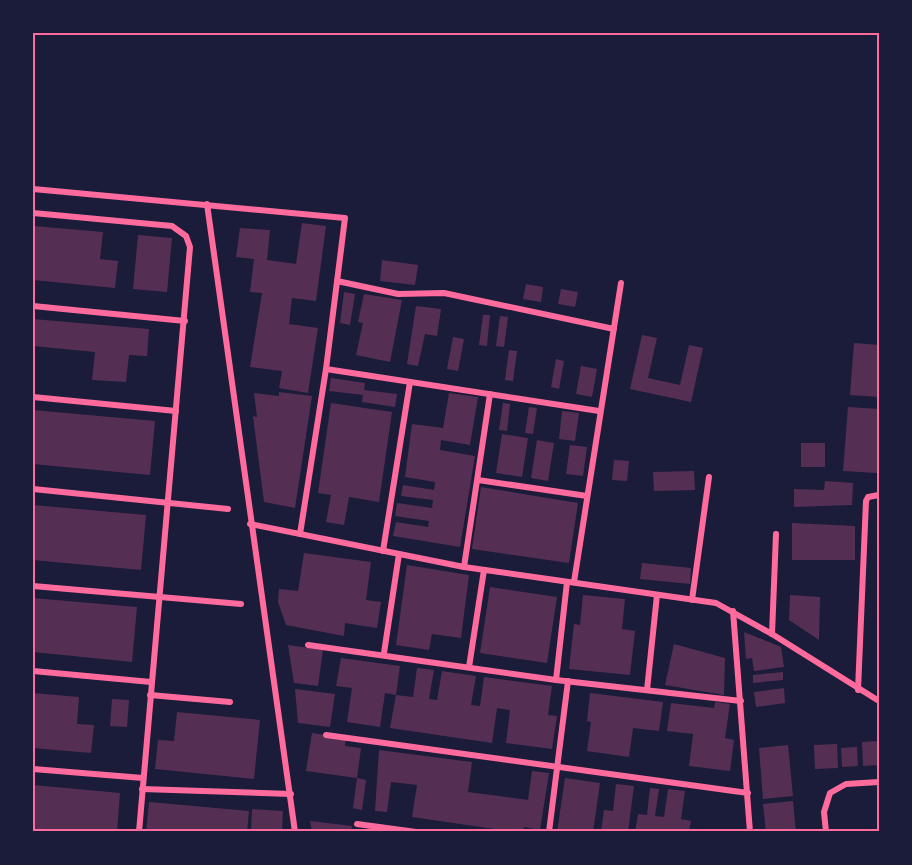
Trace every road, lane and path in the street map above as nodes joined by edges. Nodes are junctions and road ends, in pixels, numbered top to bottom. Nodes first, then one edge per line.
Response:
1 (33, 189) edge
2 (207, 204) junction
3 (33, 213) edge
4 (337, 281) junction
5 (621, 283) dead end
6 (33, 306) edge
7 (185, 321) junction
8 (614, 328) junction
9 (326, 369) junction
10 (410, 382) junction
11 (490, 394) junction
12 (33, 397) edge
13 (176, 411) junction
14 (600, 411) junction
15 (709, 477) dead end
16 (477, 480) junction
17 (33, 489) edge
18 (587, 495) junction
19 (879, 495) edge
20 (167, 502) junction
21 (228, 509) dead end
22 (250, 524) junction
23 (300, 534) junction
24 (776, 534) dead end
25 (383, 551) junction
26 (399, 554) junction
27 (465, 567) junction
28 (484, 570) junction
29 (570, 582) junction
30 (33, 586) edge
31 (657, 595) junction
32 (158, 597) junction
33 (692, 600) junction
34 (241, 604) dead end
35 (733, 611) junction
36 (772, 634) junction
37 (308, 645) dead end
38 (384, 653) junction
39 (470, 667) junction
40 (33, 671) edge
41 (556, 680) junction
42 (568, 681) junction
43 (151, 682) junction
44 (647, 690) junction
45 (858, 690) junction
46 (150, 695) junction
47 (741, 701) junction
48 (879, 701) edge
49 (230, 702) dead end
50 (326, 735) dead end
51 (559, 767) junction
52 (33, 769) edge
53 (143, 778) junction
54 (879, 782) edge
55 (142, 789) junction
56 (748, 793) junction
57 (291, 794) junction
58 (357, 824) dead end
59 (139, 832) edge
60 (295, 832) edge
61 (416, 832) edge
62 (549, 832) edge
63 (750, 832) edge
64 (826, 832) edge

1 - 2 street
2 - 4 street
2 - 22 street
3 - 7 street
4 - 8 street
4 - 9 street
5 - 8 street
6 - 7 street
7 - 13 street
8 - 14 street
9 - 10 street
9 - 23 street
10 - 11 street
10 - 25 street
11 - 14 street
11 - 16 street
12 - 13 street
13 - 20 street
14 - 18 street
15 - 33 street
16 - 18 street
16 - 27 street
17 - 20 street
18 - 29 street
19 - 45 street
20 - 21 street
20 - 32 street
22 - 23 street
22 - 57 street
23 - 25 street
24 - 36 street
25 - 26 street
26 - 27 street
26 - 38 street
27 - 28 street
28 - 29 street
28 - 39 street
29 - 31 street
29 - 41 street
30 - 32 street
31 - 33 street
31 - 44 street
32 - 34 street
32 - 43 street
33 - 35 street
35 - 36 street
35 - 47 street
36 - 45 street
37 - 38 street
38 - 39 street
39 - 41 street
40 - 43 street
41 - 42 street
42 - 44 street
42 - 51 street
43 - 46 street
44 - 47 street
45 - 48 street
46 - 49 street
46 - 53 street
47 - 56 street
50 - 51 street
51 - 56 street
51 - 62 street
52 - 53 street
53 - 55 street
54 - 64 street
55 - 57 street
55 - 59 street
56 - 63 street
57 - 60 street
58 - 61 street

